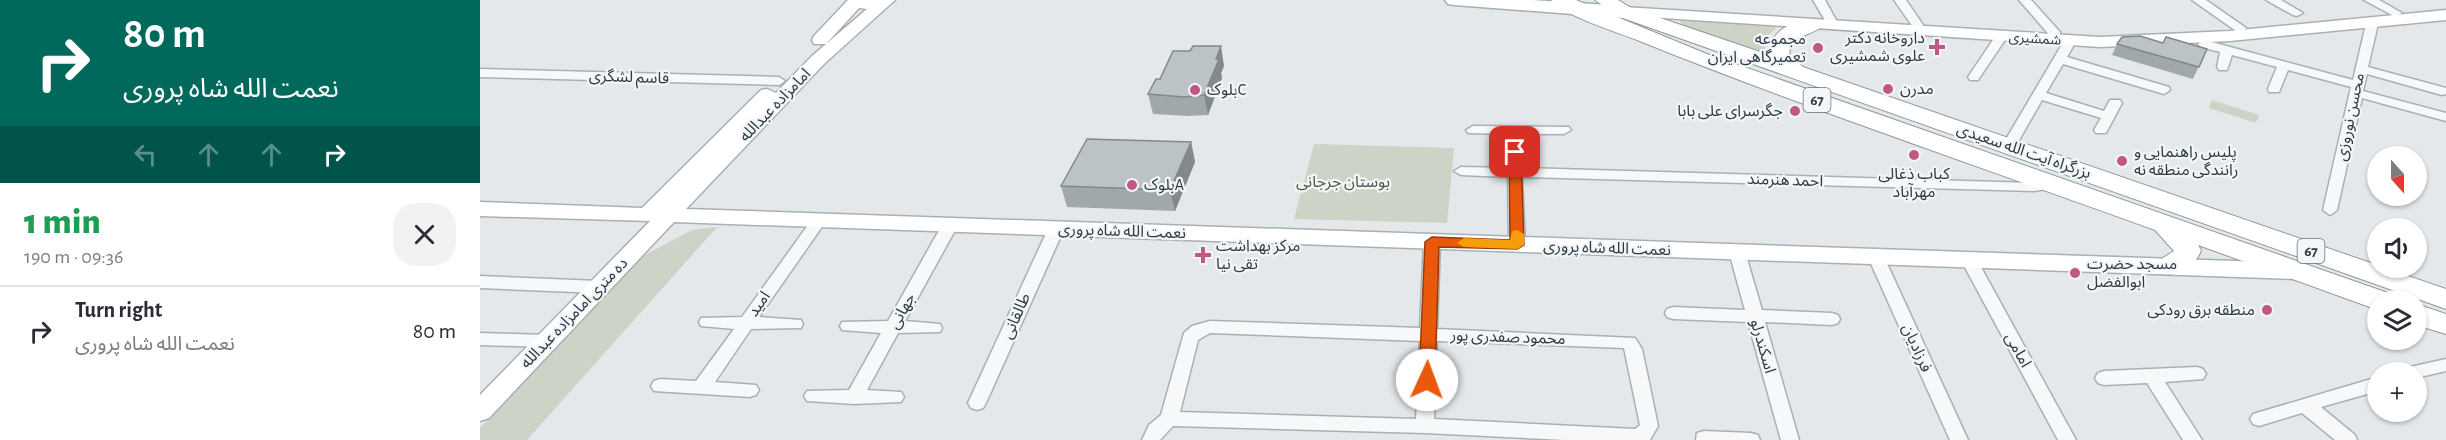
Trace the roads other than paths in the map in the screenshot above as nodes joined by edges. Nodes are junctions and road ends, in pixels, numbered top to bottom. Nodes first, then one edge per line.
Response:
1 (1454, 0) edge
2 (1561, 0) edge
3 (1605, 0) edge
4 (1652, 0) edge
5 (1819, 0) edge
6 (1900, 0) edge
7 (2025, 0) edge
8 (2198, 0) edge
9 (2272, 0) edge
10 (2370, 0) edge
11 (881, 4) edge
12 (1576, 5) edge
13 (841, 7) edge
14 (2446, 8) edge
15 (1624, 12) junction
16 (2297, 13) dead end
17 (2446, 15) edge
18 (2402, 17) junction
19 (2366, 21) junction
20 (1821, 22) junction
21 (1919, 28) junction
22 (2244, 31) junction
23 (2001, 34) junction
24 (2064, 38) junction
25 (2204, 44) dead end
26 (2227, 50) junction
27 (2060, 59) junction
28 (2284, 66) junction
29 (2223, 67) dead end
30 (2361, 69) junction
31 (1794, 70) junction
32 (480, 73) edge
33 (1974, 77) dead end
34 (779, 81) junction
35 (2274, 89) dead end
36 (2356, 89) junction
37 (2164, 90) dead end
38 (2442, 91) dead end
39 (2040, 96) junction
40 (2115, 103) dead end
41 (2108, 116) junction
42 (2446, 117) edge
43 (1473, 130) dead end
44 (1514, 130) junction
45 (1564, 130) dead end
46 (2101, 130) dead end
47 (2009, 146) junction
48 (730, 153) junction
49 (1461, 171) dead end
50 (1516, 173) junction
51 (2054, 184) junction
52 (480, 209) edge
53 (2330, 210) dead end
54 (657, 215) junction
55 (714, 217) junction
56 (741, 218) junction
57 (818, 220) junction
58 (2162, 223) junction
59 (950, 225) junction
60 (1056, 229) junction
61 (642, 242) junction
62 (1432, 242) junction
63 (1517, 245) junction
64 (1737, 252) junction
65 (1876, 257) junction
66 (1969, 260) junction
67 (2167, 267) junction
68 (2295, 271) junction
69 (480, 282) edge
70 (599, 287) junction
71 (2367, 296) edge
72 (2446, 299) edge
73 (1673, 313) dead end
74 (1755, 316) junction
75 (2427, 318) edge
76 (1832, 319) dead end
77 (707, 322) dead end
78 (746, 323) junction
79 (795, 324) dead end
80 (2446, 324) edge
81 (848, 326) dead end
82 (893, 327) junction
83 (934, 328) dead end
84 (1429, 334) junction
85 (480, 339) edge
86 (548, 341) junction
87 (2446, 365) edge
88 (2427, 369) edge
89 (2197, 374) dead end
90 (2152, 376) junction
91 (2104, 378) dead end
92 (660, 386) dead end
93 (2367, 387) edge
94 (701, 388) junction
95 (750, 390) dead end
96 (813, 396) dead end
97 (854, 397) junction
98 (895, 397) dead end
99 (977, 403) dead end
100 (2306, 405) junction
101 (482, 407) edge
102 (2259, 418) dead end
103 (1169, 419) junction
104 (1425, 426) junction
105 (1704, 438) dead end
106 (1151, 440) edge
107 (1751, 440) edge
108 (1790, 440) edge
109 (1959, 440) edge
110 (2067, 440) edge
111 (2193, 440) edge
112 (2348, 440) edge

1 - 12 main road
2 - 12 highway, بزرگراه آیت الله سعیدی
3 - 15 highway, بزرگراه آیت الله سعیدی / 67
4 - 20 main road, شمشیری
5 - 20 street
6 - 21 street
7 - 24 street
8 - 22 street
9 - 16 street
10 - 18 street
11 - 13 main road, امامزاده عبدالله
11 - 48 main road, امامزاده عبدالله
12 - 15 main road
12 - 51 highway, بزرگراه آیت الله سعیدی / 67
13 - 34 main road, امامزاده عبدالله
14 - 18 main road, شمشیری
15 - 20 main road, شمشیری
15 - 31 highway, بزرگراه آیت الله سعیدی / 67
17 - 18 main road, شمشیری
18 - 19 main road, شمشیری
19 - 22 main road, شمشیری
19 - 30 street, محسن نوروزی
20 - 21 main road, شمشیری
20 - 31 highway
21 - 23 main road, شمشیری
22 - 24 main road, شمشیری
23 - 24 main road, شمشیری
23 - 33 street
24 - 27 street
25 - 26 street
26 - 28 street
26 - 29 street
27 - 37 street
27 - 39 street
28 - 35 street
28 - 36 street
30 - 36 street, محسن نوروزی
30 - 38 street
31 - 47 highway, بزرگراه آیت الله سعیدی / 67
32 - 34 street, قاسم لشگری
34 - 54 main road, امامزاده عبدالله
36 - 42 street
36 - 53 street, محسن نوروزی
39 - 41 street
39 - 47 street
40 - 41 street
41 - 46 street
43 - 44 street
44 - 45 street
44 - 50 street
47 - 72 highway, بزرگراه آیت الله سعیدی / 67
48 - 54 main road, امامزاده عبدالله
48 - 56 main road
49 - 50 street, احمد هنرمند
50 - 51 street, احمد هنرمند
50 - 63 street
51 - 58 highway, بزرگراه آیت الله سعیدی / 67
52 - 54 main road, نعمت الله شاه پروری
54 - 55 main road, نعمت الله شاه پروری
54 - 61 main road, ده متری امامزاده عبدالله
55 - 56 main road, نعمت الله شاه پروری
55 - 61 main road
56 - 57 main road, نعمت الله شاه پروری
57 - 59 main road, نعمت الله شاه پروری
57 - 78 street, امید
58 - 67 highway
58 - 68 highway, بزرگراه آیت الله سعیدی / 67
59 - 60 main road, نعمت الله شاه پروری
59 - 82 street, جهانی
60 - 62 main road, نعمت الله شاه پروری
60 - 99 street, طالقانی
61 - 70 main road, ده متری امامزاده عبدالله
62 - 63 main road, نعمت الله شاه پروری
62 - 84 street
63 - 64 main road, نعمت الله شاه پروری
64 - 65 main road, نعمت الله شاه پروری
64 - 74 street, اسکندرلو
65 - 66 main road, نعمت الله شاه پروری
65 - 109 street, فرزادیان
66 - 67 main road, نعمت الله شاه پروری
66 - 110 street, امامی
67 - 68 main road, نعمت الله شاه پروری
68 - 71 highway, بزرگراه آیت الله سعیدی / 67
69 - 70 street
70 - 86 main road, ده متری امامزاده عبدالله
73 - 74 street
74 - 76 street
74 - 108 street, اسکندرلو
75 - 80 highway
77 - 78 street
78 - 79 street
78 - 94 street, امید
81 - 82 street
82 - 83 street
82 - 97 street, جهانی
84 - 103 street, محمود صفدری پور
84 - 104 street
84 - 104 street, محمود صفدری پور
85 - 86 street
86 - 101 main road, ده متری امامزاده عبدالله
87 - 88 street
89 - 90 street
90 - 91 street
90 - 111 street
92 - 94 street
93 - 100 street
94 - 95 street
96 - 97 street
97 - 98 street
100 - 102 street
100 - 112 street
103 - 104 street
103 - 106 street
105 - 107 street

